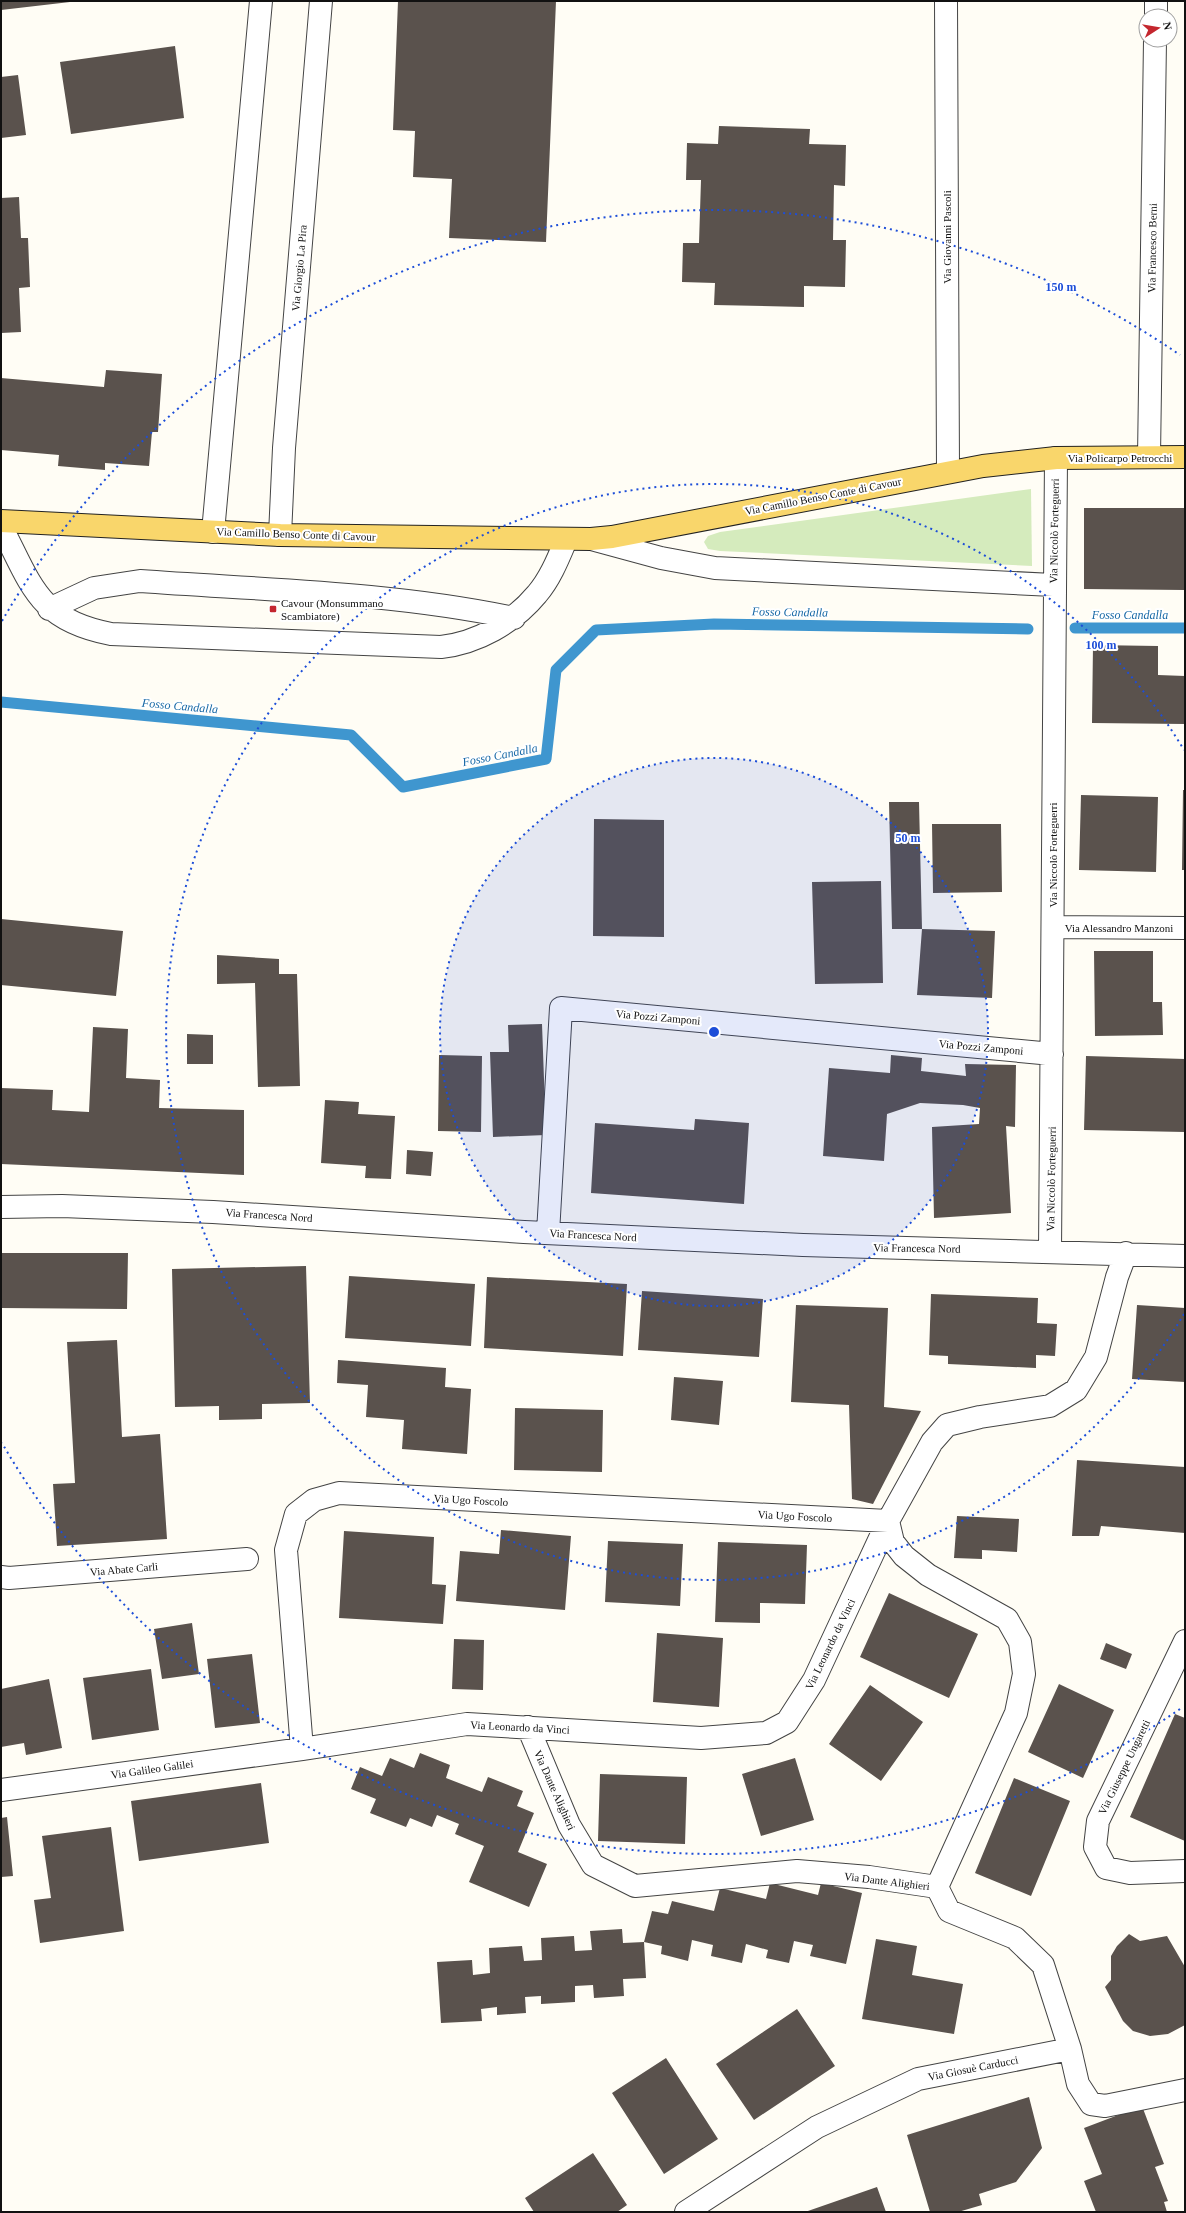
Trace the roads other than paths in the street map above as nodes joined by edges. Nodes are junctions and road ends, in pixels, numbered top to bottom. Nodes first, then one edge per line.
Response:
1 (261, 1) edge
2 (321, 1) edge
3 (946, 1) edge
4 (1155, 48) edge
5 (1149, 457) junction
6 (1185, 457) edge
7 (1056, 458) junction
8 (948, 472) junction
9 (1, 521) edge
10 (1, 526) edge
11 (213, 532) junction
12 (280, 535) junction
13 (591, 539) junction
14 (566, 540) junction
15 (1053, 585) junction
16 (49, 609) junction
17 (514, 618) junction
18 (1053, 927) junction
19 (1185, 928) edge
20 (1052, 1054) junction
21 (1, 1207) edge
22 (548, 1233) junction
23 (1050, 1251) junction
24 (1126, 1253) junction
25 (1185, 1256) edge
26 (888, 1521) junction
27 (247, 1559) dead end
28 (1, 1577) edge
29 (1185, 1641) edge
30 (528, 1727) junction
31 (302, 1749) junction
32 (1, 1790) edge
33 (1185, 1871) edge
34 (937, 1887) junction
35 (1070, 2049) junction
36 (1185, 2090) edge
37 (686, 2212) edge

1 - 11 street
2 - 12 street, Via Giorgio La Pira
3 - 8 street, Via Giovanni Pascoli
4 - 5 street, Via Francesco Berni
5 - 6 main road, Via Policarpo Petrocchi
5 - 7 main road, Via Policarpo Petrocchi
7 - 8 main road, Via Camillo Benso Conte di Cavour
7 - 15 street, Via Niccolò Forteguerri
8 - 13 main road, Via Camillo Benso Conte di Cavour
9 - 11 main road, Via Camillo Benso Conte di Cavour
10 - 16 street
11 - 12 main road, Via Camillo Benso Conte di Cavour
12 - 14 main road, Via Camillo Benso Conte di Cavour
13 - 14 main road, Via Camillo Benso Conte di Cavour
13 - 15 street, Via Camillo Benso Conte di Cavour
14 - 17 street
15 - 18 street, Via Niccolò Forteguerri
16 - 17 street
16 - 17 street
18 - 19 street, Via Alessandro Manzoni
18 - 20 street, Via Niccolò Forteguerri
20 - 22 street, Via Pozzi Zamponi
20 - 23 street, Via Niccolò Forteguerri
21 - 22 street, Via Francesca Nord
22 - 23 street, Via Francesca Nord
23 - 24 street, Via Francesca Nord
24 - 25 street, Via Francesca Nord
24 - 26 street, Via Leonardo da Vinci
26 - 30 street, Via Leonardo da Vinci
26 - 31 street, Via Ugo Foscolo
26 - 34 street, Via Dante Alighieri
27 - 28 street, Via Abate Carli
29 - 33 street, Via Giuseppe Ungaretti
30 - 31 street, Via Leonardo da Vinci
30 - 34 street, Via Dante Alighieri
31 - 32 street, Via Galileo Galilei
34 - 35 street
35 - 36 street
35 - 37 street, Via Giosuè Carducci

